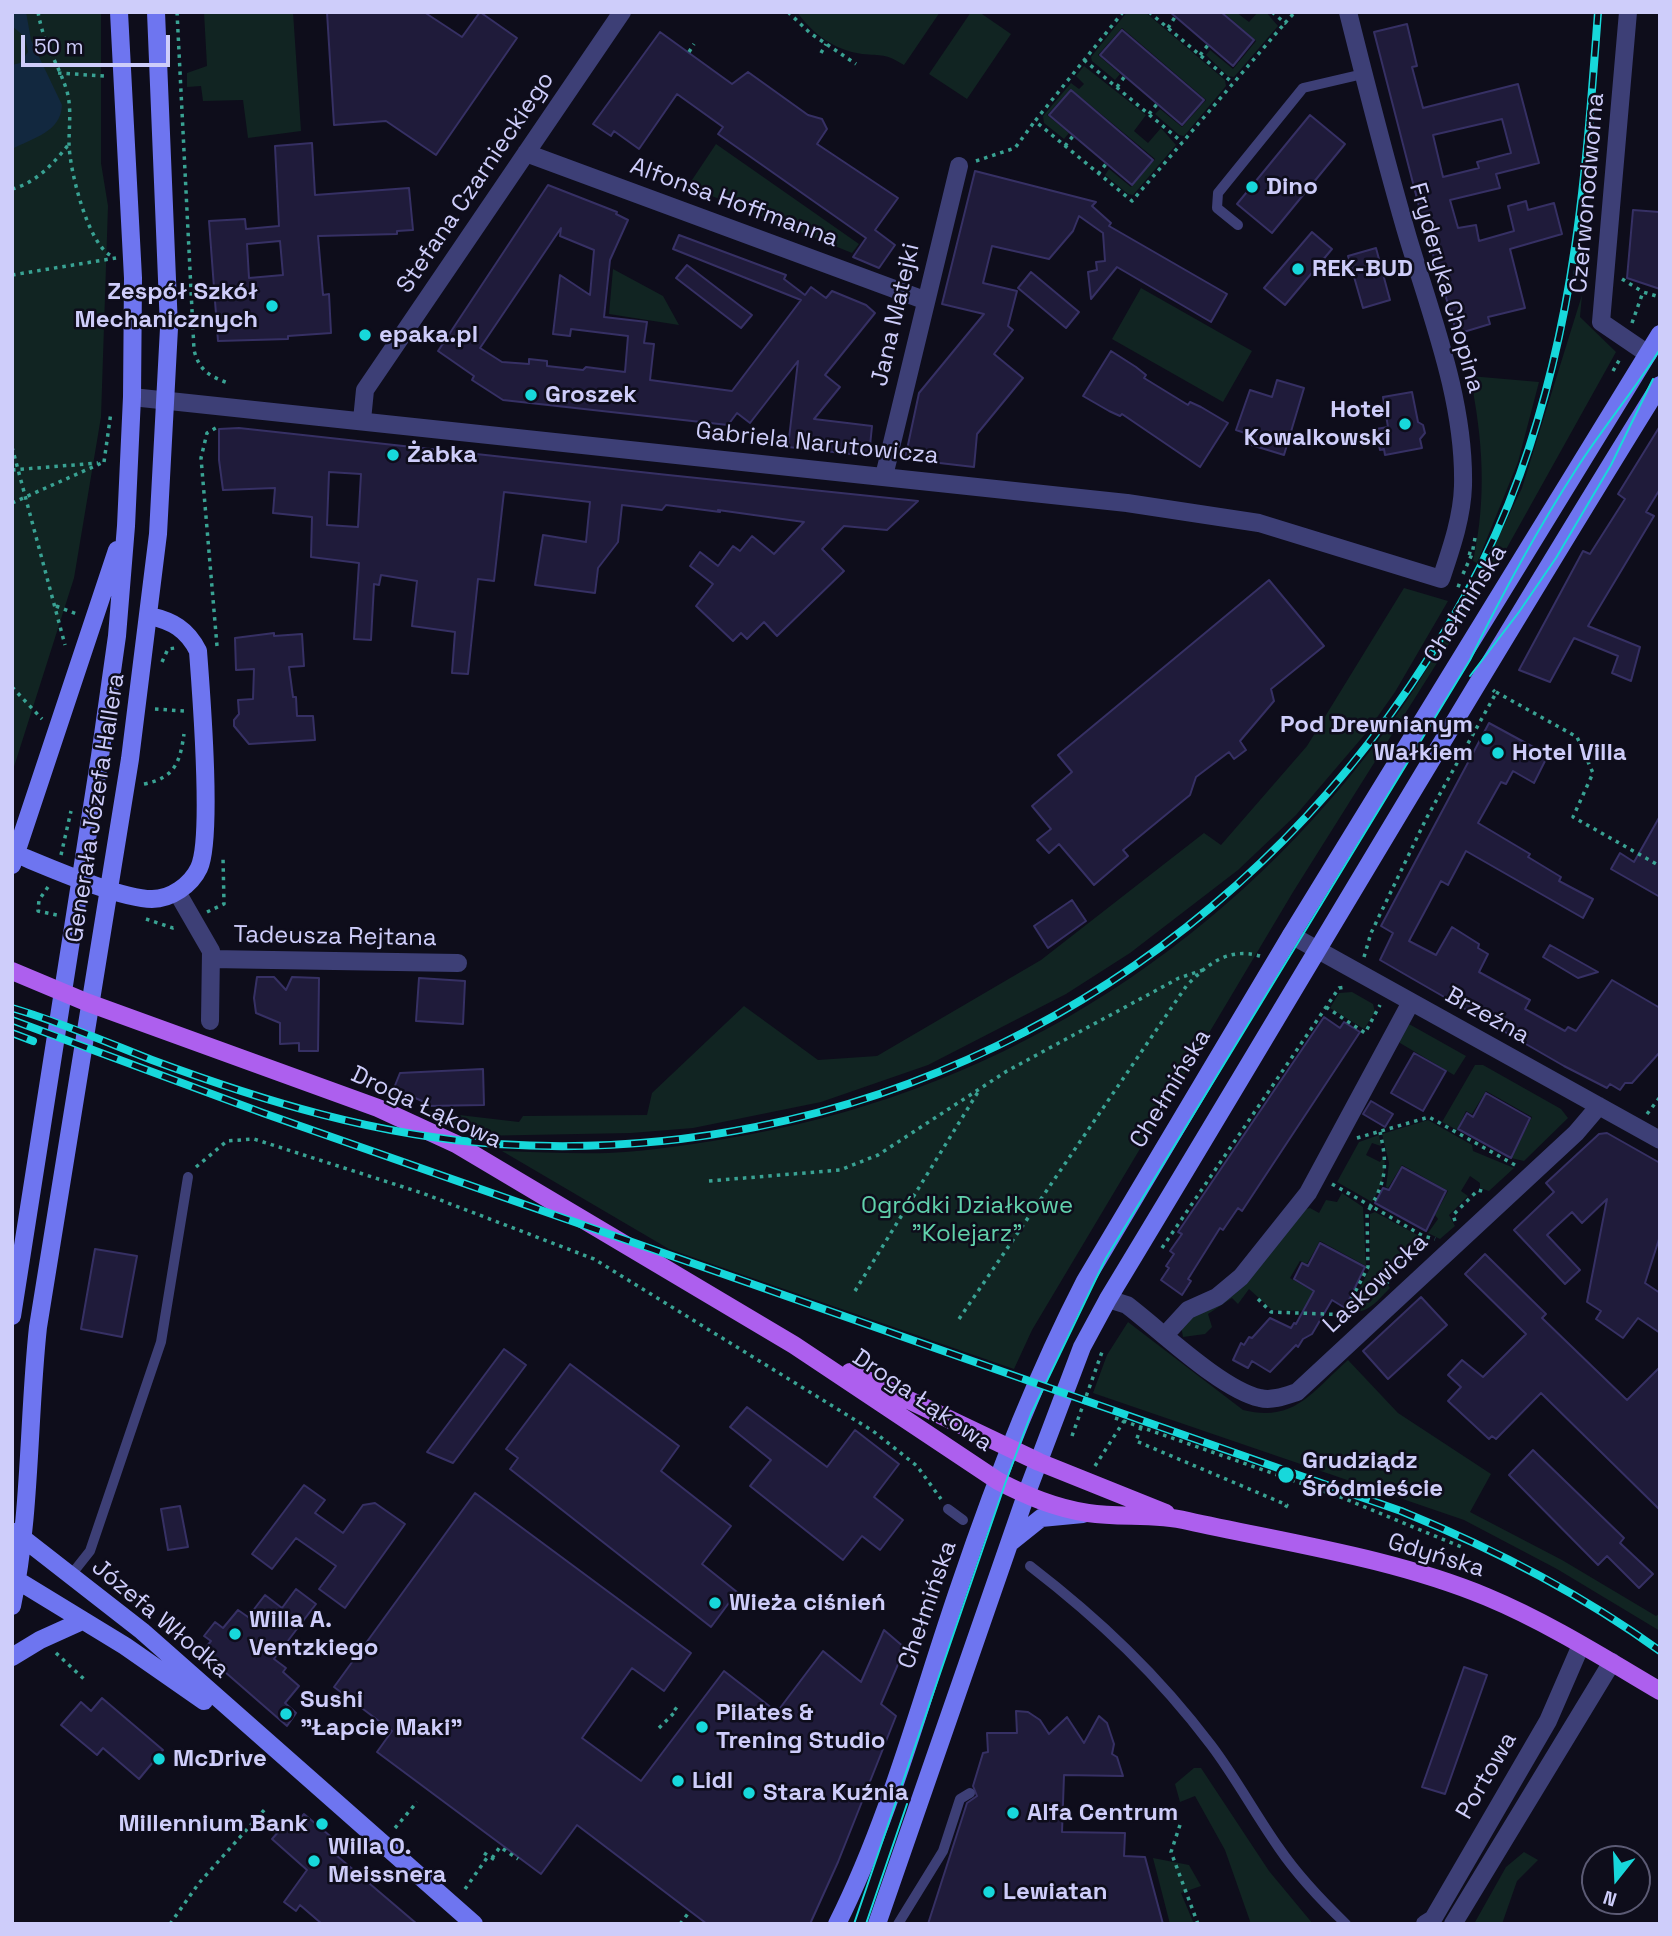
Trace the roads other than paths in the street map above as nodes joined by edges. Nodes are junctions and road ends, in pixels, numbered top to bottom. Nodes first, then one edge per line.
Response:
1 (119, 12) edge
2 (156, 12) edge
3 (622, 12) edge
4 (1348, 12) edge
5 (1628, 12) edge
6 (1363, 74) junction
7 (526, 153) junction
8 (959, 166) road end
9 (1238, 225) dead end
10 (924, 300) junction
11 (1660, 334) edge
12 (1648, 354) junction
13 (1660, 385) edge
14 (132, 397) junction
15 (167, 401) junction
16 (362, 420) junction
17 (884, 476) junction
18 (126, 526) junction
19 (1441, 579) joint
20 (150, 616) junction
21 (14, 860) edge
22 (177, 891) junction
23 (1291, 935) junction
24 (1319, 951) junction
25 (211, 959) junction
26 (458, 963) dead end
27 (12, 971) edge
28 (1411, 1002) junction
29 (210, 1021) dead end
30 (1599, 1107) junction
31 (1660, 1140) edge
32 (188, 1177) road end
33 (1108, 1299) junction
34 (12, 1316) edge
35 (1166, 1334) junction
36 (794, 1345) junction
37 (1009, 1448) junction
38 (1038, 1462) junction
39 (998, 1481) junction
40 (1026, 1495) junction
41 (948, 1509) road end
42 (1089, 1513) junction
43 (1179, 1518) junction
44 (963, 1520) dead end
45 (18, 1534) edge
46 (1007, 1547) junction
47 (1030, 1566) dead end
48 (71, 1575) junction
49 (15, 1578) edge
50 (12, 1606) edge
51 (82, 1621) junction
52 (1581, 1646) junction
53 (12, 1657) edge
54 (1612, 1662) junction
55 (1660, 1691) edge
56 (273, 1750) junction
57 (1531, 1750) junction
58 (1550, 1762) junction
59 (970, 1793) dead end
60 (1501, 1801) junction
61 (1520, 1812) junction
62 (474, 1924) edge
63 (838, 1924) edge
64 (877, 1924) edge
65 (898, 1924) edge
66 (1346, 1924) edge
67 (1425, 1924) edge
68 (1453, 1924) edge

1 - 14 main road, Generała Józefa Hallera
2 - 15 main road, Generała Józefa Hallera
3 - 7 street, Stefana Czarnieckiego
4 - 6 street, Fryderyka Chopina
5 - 12 street, Czerwonodworna
6 - 9 lane
6 - 19 street, Fryderyka Chopina
7 - 10 street, Alfonsa Hoffmanna
7 - 16 street, Stefana Czarnieckiego
8 - 10 street, Jana Matejki
10 - 17 street, Jana Matejki
11 - 12 main road, Chełmińska
12 - 23 main road, Chełmińska
13 - 24 main road, Chełmińska
14 - 15 street, Gabriela Narutowicza
14 - 18 main road, Generała Józefa Hallera
15 - 16 street, Gabriela Narutowicza
15 - 20 main road, Generała Józefa Hallera
16 - 17 street, Gabriela Narutowicza
17 - 19 street, Gabriela Narutowicza
18 - 21 main road
18 - 34 main road, Generała Józefa Hallera
20 - 22 main road
20 - 45 main road, Generała Józefa Hallera
21 - 22 main road
22 - 25 street, Tadeusza Rejtana
23 - 24 street, Brzeźna
23 - 37 main road, Chełmińska
24 - 28 street, Brzeźna
24 - 33 main road, Chełmińska
25 - 26 street, Tadeusza Rejtana
25 - 29 street, Tadeusza Rejtana
27 - 36 main road, Droga Łąkowa
28 - 30 street, Brzeźna
28 - 35 street
30 - 31 street, Brzeźna
30 - 35 street, Laskowicka
32 - 48 lane
33 - 35 street, Laskowicka
33 - 38 main road, Chełmińska
36 - 37 main road, Droga Łąkowa
36 - 39 main road, Droga Łąkowa
37 - 38 main road, Gdyńska
37 - 39 main road, Chełmińska
38 - 40 main road, Chełmińska
38 - 43 main road, Gdyńska
39 - 40 main road, Droga Łąkowa
39 - 63 main road, Chełmińska
40 - 42 main road, Gdyńska
40 - 46 main road, Chełmińska
41 - 44 lane
42 - 43 main road, Gdyńska
42 - 46 main road, Chełmińska
43 - 52 main road, Gdyńska
45 - 48 main road, Józefa Włodka
45 - 49 main road, Generała Józefa Hallera
46 - 64 main road, Chełmińska
47 - 66 lane
48 - 56 main road, Józefa Włodka
49 - 50 main road, Generała Józefa Hallera
49 - 51 main road, Józefa Włodka
51 - 53 main road
51 - 56 main road, Józefa Włodka
52 - 54 main road, Gdyńska
52 - 57 street, Portowa
54 - 55 main road, Gdyńska
54 - 58 street, Portowa
56 - 62 main road, Józefa Włodka
57 - 58 lane
57 - 60 street, Portowa
58 - 61 street, Portowa
59 - 65 lane
60 - 61 lane
60 - 67 street, Portowa
61 - 68 street, Portowa

